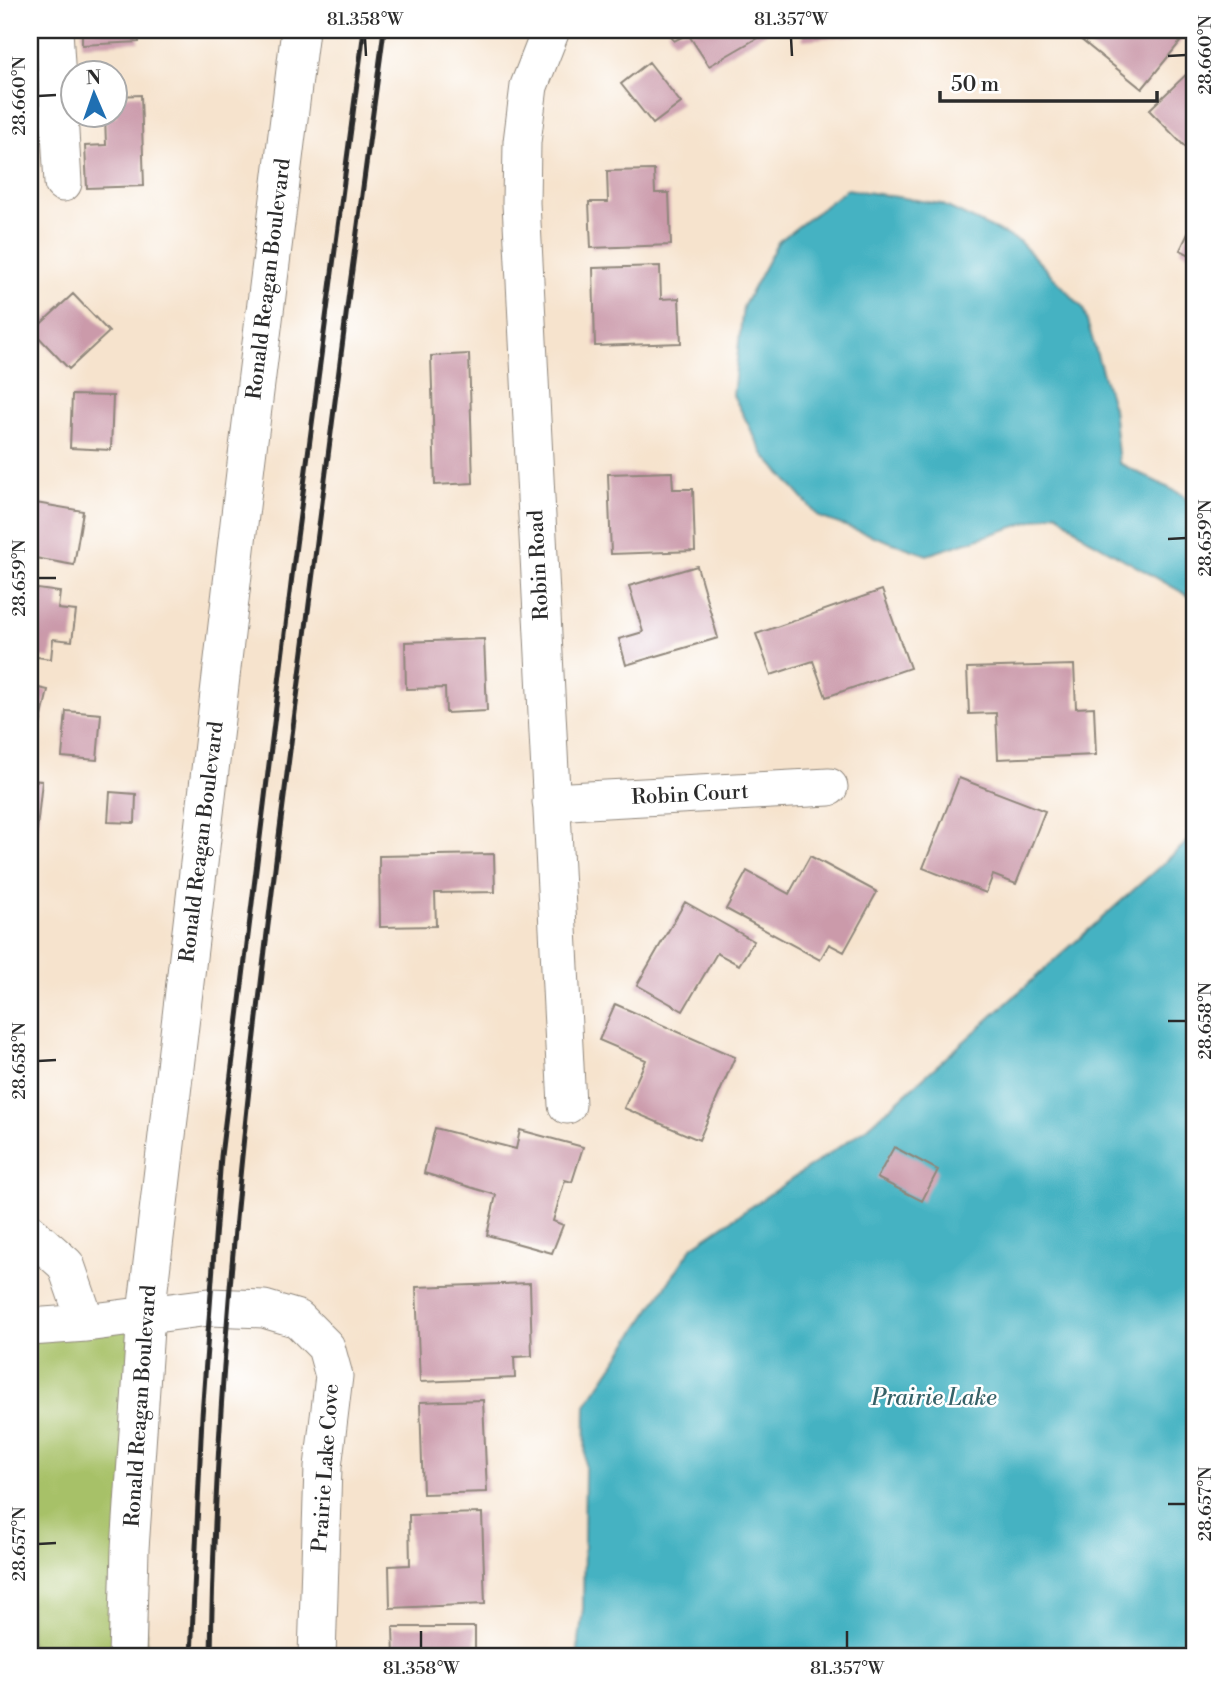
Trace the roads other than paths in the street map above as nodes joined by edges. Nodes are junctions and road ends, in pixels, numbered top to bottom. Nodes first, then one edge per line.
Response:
1 (54, 30) edge
2 (300, 30) edge
3 (551, 30) edge
4 (63, 183) dead end
5 (829, 787) dead end
6 (551, 802) junction
7 (567, 1105) dead end
8 (30, 1233) edge
9 (146, 1314) junction
10 (86, 1323) junction
11 (30, 1326) edge
12 (127, 1657) edge
13 (317, 1657) edge

1 - 4 street
2 - 9 street, Ronald Reagan Boulevard
3 - 6 street, Robin Road
5 - 6 street, Robin Court
6 - 7 street, Robin Road
8 - 10 street
9 - 10 street, Prairie Lake Cove
9 - 12 street, Ronald Reagan Boulevard
9 - 13 street, Prairie Lake Cove
10 - 11 street, Prairie Lake Cove

